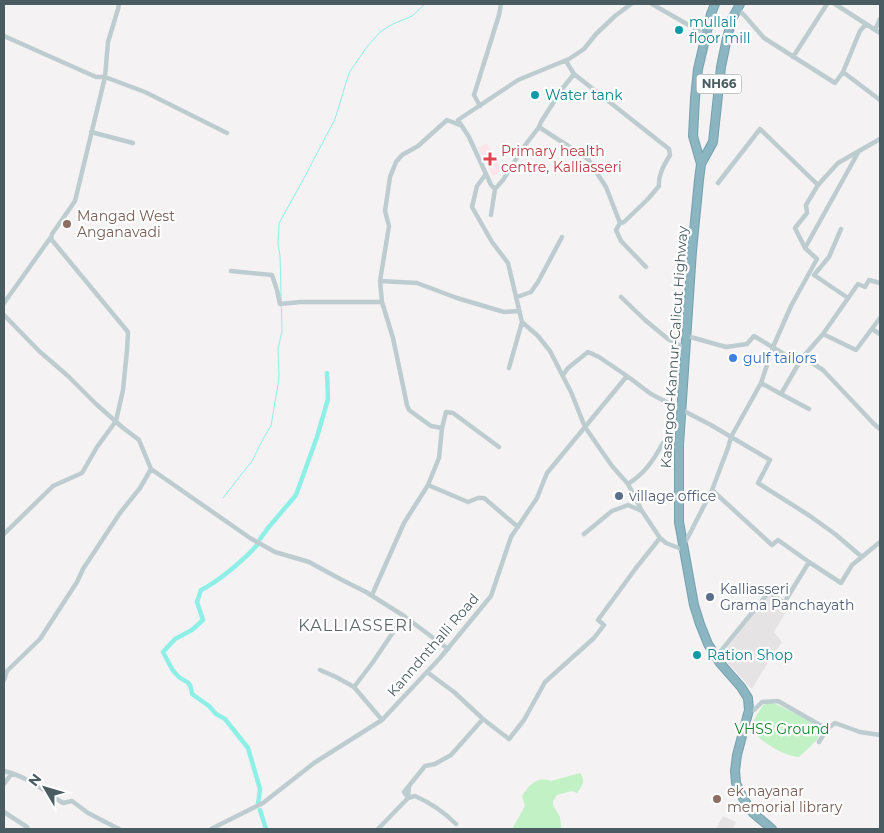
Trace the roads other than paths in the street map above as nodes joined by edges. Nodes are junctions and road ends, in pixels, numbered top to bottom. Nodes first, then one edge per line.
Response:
1 (118, 4) edge
2 (501, 4) edge
3 (631, 4) edge
4 (652, 4) edge
5 (716, 4) edge
6 (827, 4) edge
7 (835, 4) edge
8 (738, 6) edge
9 (880, 20) edge
10 (866, 24) junction
11 (875, 30) junction
12 (880, 33) edge
13 (4, 36) edge
14 (706, 36) junction
15 (793, 57) junction
16 (566, 61) junction
17 (843, 72) junction
18 (574, 74) junction
19 (105, 77) junction
20 (880, 100) edge
21 (480, 106) junction
22 (462, 125) junction
23 (539, 127) junction
24 (91, 132) junction
25 (226, 133) dead end
26 (880, 139) edge
27 (133, 143) dead end
28 (859, 151) junction
29 (701, 164) junction
30 (486, 174) junction
31 (718, 183) dead end
32 (818, 185) junction
33 (494, 189) junction
34 (492, 215) dead end
35 (620, 223) junction
36 (841, 229) dead end
37 (52, 236) junction
38 (562, 237) dead end
39 (805, 248) junction
40 (646, 266) dead end
41 (231, 271) dead end
42 (380, 281) junction
43 (880, 283) edge
44 (516, 297) junction
45 (621, 298) dead end
46 (848, 298) junction
47 (382, 302) junction
48 (4, 303) edge
49 (519, 311) junction
50 (4, 315) edge
51 (880, 318) edge
52 (522, 322) junction
53 (872, 329) junction
54 (824, 334) junction
55 (880, 334) edge
56 (687, 336) junction
57 (772, 347) junction
58 (686, 349) junction
59 (803, 357) junction
60 (799, 363) junction
61 (509, 368) dead end
62 (563, 375) junction
63 (627, 376) junction
64 (761, 383) junction
65 (781, 394) junction
66 (682, 410) junction
67 (809, 410) dead end
68 (116, 422) junction
69 (586, 427) junction
70 (442, 428) junction
71 (880, 429) edge
72 (732, 437) junction
73 (663, 443) dead end
74 (499, 447) dead end
75 (150, 469) junction
76 (628, 484) junction
77 (428, 485) junction
78 (712, 490) junction
79 (642, 511) junction
80 (518, 527) junction
81 (4, 534) edge
82 (584, 534) dead end
83 (660, 538) junction
84 (880, 542) edge
85 (683, 548) junction
86 (862, 557) junction
87 (809, 562) junction
88 (372, 595) junction
89 (404, 616) junction
90 (448, 649) junction
91 (716, 657) junction
92 (320, 670) dead end
93 (427, 672) junction
94 (4, 680) edge
95 (354, 687) junction
96 (749, 710) junction
97 (483, 719) junction
98 (382, 720) junction
99 (827, 728) junction
100 (880, 735) edge
101 (819, 742) dead end
102 (4, 771) edge
103 (12, 773) junction
104 (4, 784) edge
105 (408, 798) junction
106 (4, 812) edge
107 (456, 824) dead end
108 (28, 829) edge
109 (119, 829) edge
110 (211, 829) edge
111 (378, 829) edge
112 (772, 829) edge

1 - 19 street
2 - 21 street
3 - 16 street
4 - 14 street
5 - 14 highway, Kasargod-Kannur-Calicut Highway / NH66
6 - 15 street
7 - 10 street
8 - 15 street
8 - 29 highway, Kasargod-Kannur-Calicut Highway / NH66
9 - 11 street
10 - 11 street
10 - 17 street
11 - 12 street
13 - 19 street
14 - 29 highway, Kasargod-Kannur-Calicut Highway / NH66
15 - 17 street
16 - 18 street
16 - 21 street
17 - 20 street
18 - 23 street
18 - 35 street
19 - 24 street
19 - 25 street
21 - 22 street
22 - 30 street
22 - 42 street
23 - 33 street
23 - 35 street
24 - 27 street
24 - 37 street
26 - 28 street
28 - 32 street
28 - 39 street
29 - 56 highway, Kasargod-Kannur-Calicut Highway / NH66
30 - 33 street
30 - 44 street
31 - 32 street
32 - 39 street
33 - 34 street
35 - 40 street
36 - 46 street
37 - 48 street
37 - 68 street
38 - 44 street
39 - 57 street
41 - 47 street
42 - 47 street
42 - 49 street
43 - 46 street
44 - 49 street
45 - 58 street
46 - 54 street
47 - 70 street
49 - 52 street
50 - 68 street
51 - 53 street
52 - 61 street
52 - 62 street
53 - 54 street
53 - 55 street
54 - 59 street
56 - 57 street
56 - 58 highway, Kasargod-Kannur-Calicut Highway / NH66
57 - 60 street
57 - 64 street
58 - 66 highway, Kasargod-Kannur-Calicut Highway / NH66
59 - 60 street
59 - 71 street
60 - 65 street
62 - 63 street
62 - 69 street
63 - 66 street
63 - 69 street, Kanndnthalli Road
64 - 65 street
64 - 72 street
65 - 67 street
66 - 72 street
66 - 85 highway, Kasargod-Kannur-Calicut Highway / NH66
68 - 75 street
68 - 81 street
69 - 76 street
69 - 80 street, Kanndnthalli Road
70 - 74 street
70 - 77 street
72 - 78 street
72 - 86 street
73 - 76 street
75 - 88 street
75 - 94 street
76 - 79 street
77 - 80 street
77 - 88 street
78 - 85 street
78 - 87 street
79 - 82 street
79 - 83 street
80 - 90 street, Kanndnthalli Road
83 - 85 street
83 - 97 street
84 - 86 street
85 - 91 highway, Kasargod-Kannur-Calicut Highway / NH66
86 - 87 street
87 - 91 street
88 - 89 street
89 - 90 street
89 - 95 street
90 - 93 street, Kanndnthalli Road
91 - 96 highway, Kasargod-Kannur-Calicut Highway / NH66
92 - 95 street
93 - 97 street
93 - 98 street, Kanndnthalli Road
95 - 98 street
96 - 99 street
96 - 112 highway
97 - 105 street
98 - 110 street, Kanndnthalli Road
99 - 100 street
99 - 101 street
102 - 103 street
103 - 104 street
103 - 109 street
105 - 107 street
105 - 111 street
106 - 108 street

